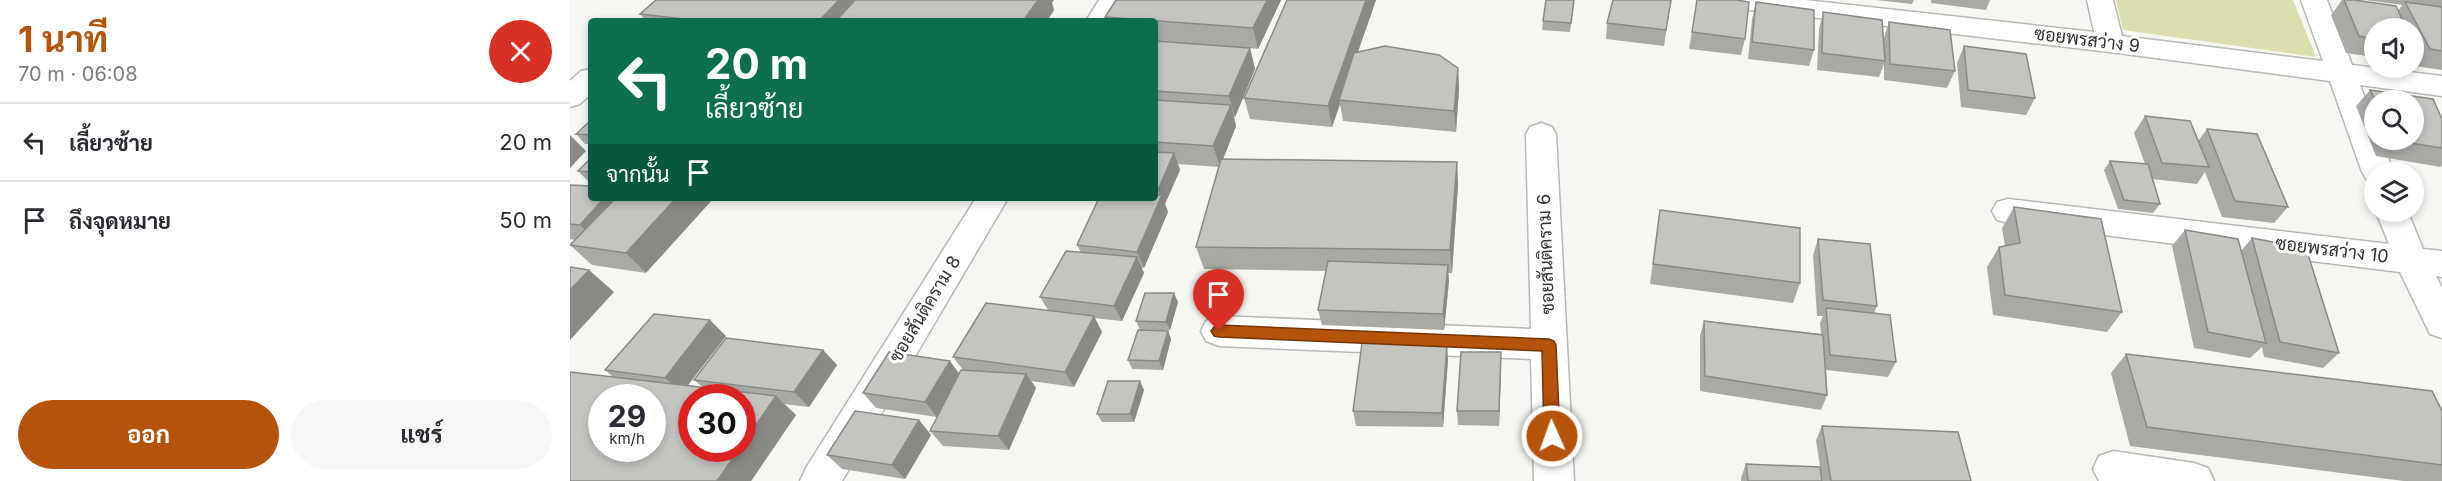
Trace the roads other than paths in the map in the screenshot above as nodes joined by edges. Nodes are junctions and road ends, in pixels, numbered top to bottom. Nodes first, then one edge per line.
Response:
1 (1112, 0) edge
2 (1732, 0) edge
3 (2100, 0) edge
4 (2314, 0) edge
5 (1102, 18) edge
6 (2110, 43) junction
7 (2339, 71) junction
8 (588, 81) edge
9 (2442, 86) edge
10 (570, 97) edge
11 (1541, 134) dead end
12 (2374, 162) edge
13 (990, 201) edge
14 (2008, 210) dead end
15 (2399, 222) edge
16 (2426, 262) edge
17 (2442, 324) edge
18 (1219, 331) dead end
19 (1549, 345) junction
20 (2113, 468) dead end
21 (820, 481) edge
22 (1554, 481) edge
23 (2194, 481) edge

1 - 5 street
2 - 6 street, ซอยพรสว่าง 9
3 - 6 street
4 - 7 street
6 - 7 street, ซอยพรสว่าง 9
7 - 9 street, ซอยพรสว่าง 9
7 - 12 street
8 - 10 street
11 - 19 street, ซอยสันติคราม 6
13 - 21 street, ซอยสันติคราม 8
14 - 16 street, ซอยพรสว่าง 10
15 - 16 street
16 - 17 street
18 - 19 street
19 - 22 street, ซอยสันติคราม 6
20 - 23 street

